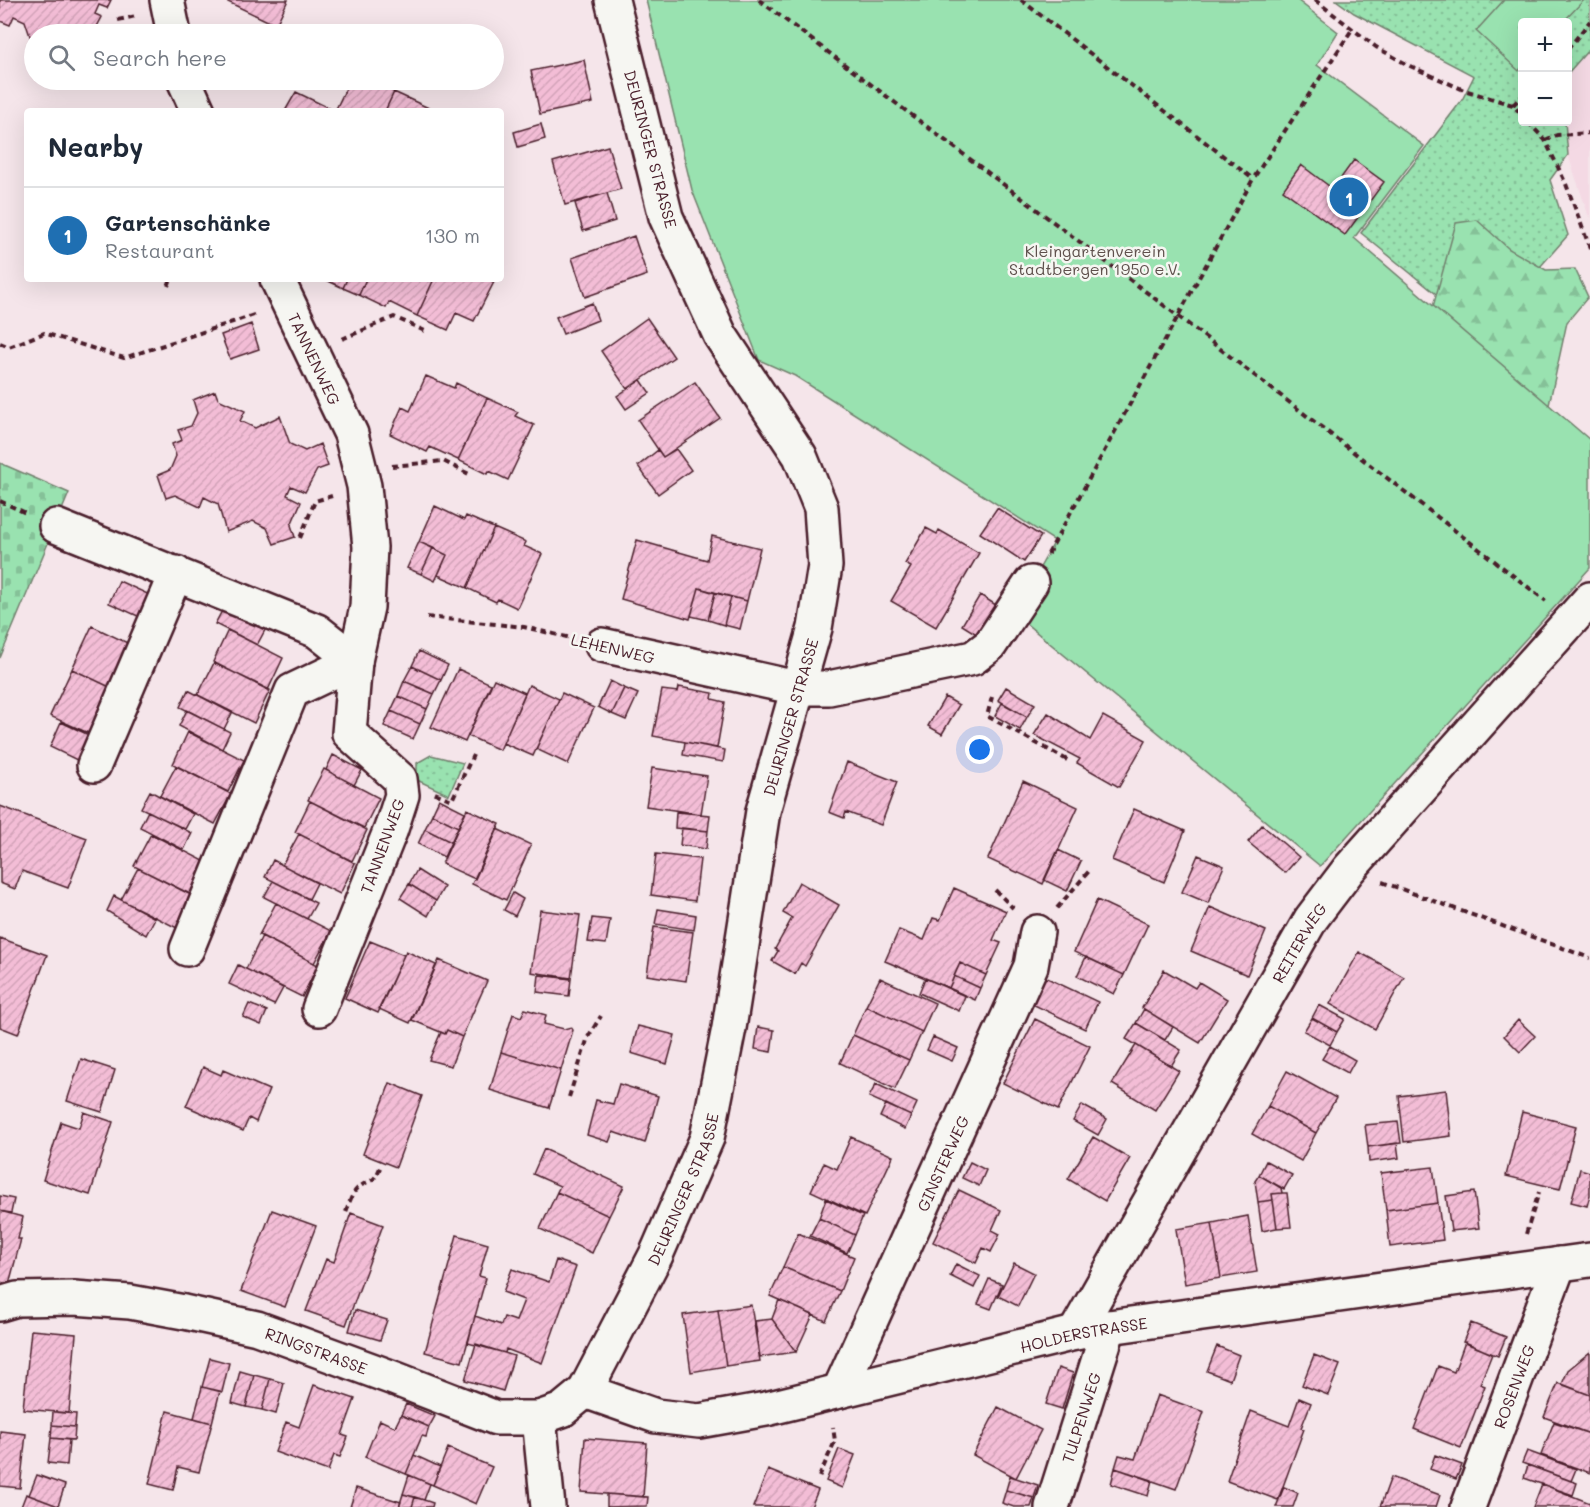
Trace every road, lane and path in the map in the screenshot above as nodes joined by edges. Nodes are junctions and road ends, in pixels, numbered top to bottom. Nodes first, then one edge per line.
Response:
1 (167, 0) edge
2 (612, 0) edge
3 (759, 0) edge
4 (1021, 0) edge
5 (1315, 0) edge
6 (1590, 21) edge
7 (172, 24) edge
8 (1353, 28) junction
9 (1572, 44) edge
10 (189, 90) edge
11 (1518, 100) edge
12 (1513, 105) junction
13 (197, 108) edge
14 (1518, 111) edge
15 (1532, 126) edge
16 (1590, 133) edge
17 (1545, 140) junction
18 (1253, 179) junction
19 (1590, 248) edge
20 (170, 282) edge
21 (168, 286) dead end
22 (283, 291) edge
23 (1177, 315) junction
24 (427, 332) dead end
25 (0, 343) edge
26 (312, 351) junction
27 (470, 474) dead end
28 (362, 478) junction
29 (56, 526) dead end
30 (300, 538) dead end
31 (176, 573) junction
32 (1031, 583) joint
33 (1580, 610) edge
34 (427, 617) dead end
35 (602, 645) joint
36 (355, 661) junction
37 (797, 688) junction
38 (992, 697) dead end
39 (473, 755) dead end
40 (1069, 761) dead end
41 (94, 765) dead end
42 (400, 779) junction
43 (1349, 869) junction
44 (1037, 932) dead end
45 (187, 949) dead end
46 (1590, 958) edge
47 (319, 1009) dead end
48 (601, 1016) dead end
49 (569, 1097) dead end
50 (381, 1166) dead end
51 (1539, 1192) dead end
52 (346, 1212) dead end
53 (1575, 1262) edge
54 (1515, 1270) junction
55 (0, 1304) edge
56 (1109, 1327) junction
57 (1075, 1333) junction
58 (585, 1391) junction
59 (834, 1393) junction
60 (538, 1418) junction
61 (819, 1478) dead end
62 (548, 1507) edge
63 (1052, 1507) edge
64 (1468, 1507) edge

1 - 7 street
2 - 37 street, DEURINGER STRASSE
3 - 23 path
4 - 18 path
5 - 8 path
6 - 9 path
8 - 12 path
8 - 18 path
10 - 13 street
11 - 12 path
12 - 14 path
15 - 17 path
16 - 17 path
17 - 19 path
18 - 23 path
20 - 21 path
22 - 25 path, TANNENWEG
22 - 26 street, TANNENWEG
23 - 32 path
23 - 33 path
24 - 26 path
26 - 28 street, TANNENWEG
27 - 28 path
28 - 30 path
28 - 36 street, TANNENWEG
29 - 31 street
31 - 36 street
31 - 41 street
32 - 37 street, LEHENWEG
33 - 43 street, REITERWEG
34 - 35 path, LEHENWEG
35 - 37 street, LEHENWEG
36 - 42 street, TANNENWEG
36 - 45 street
37 - 58 street, DEURINGER STRASSE
38 - 40 path
39 - 42 path
42 - 47 street, TANNENWEG
43 - 46 path
43 - 57 street, REITERWEG
44 - 59 street, GINSTERWEG
48 - 49 path
50 - 52 path
51 - 54 path
53 - 54 street, HOLDERSTRASSE
53 - 64 street, ROSENWEG
54 - 56 street, HOLDERSTRASSE
55 - 60 street, RINGSTRASSE
56 - 57 street, HOLDERSTRASSE
56 - 63 street, TULPENWEG
57 - 59 street, HOLDERSTRASSE
58 - 59 street, HOLDERSTRASSE
58 - 60 street, DEURINGER STRASSE
59 - 61 path
60 - 62 street

